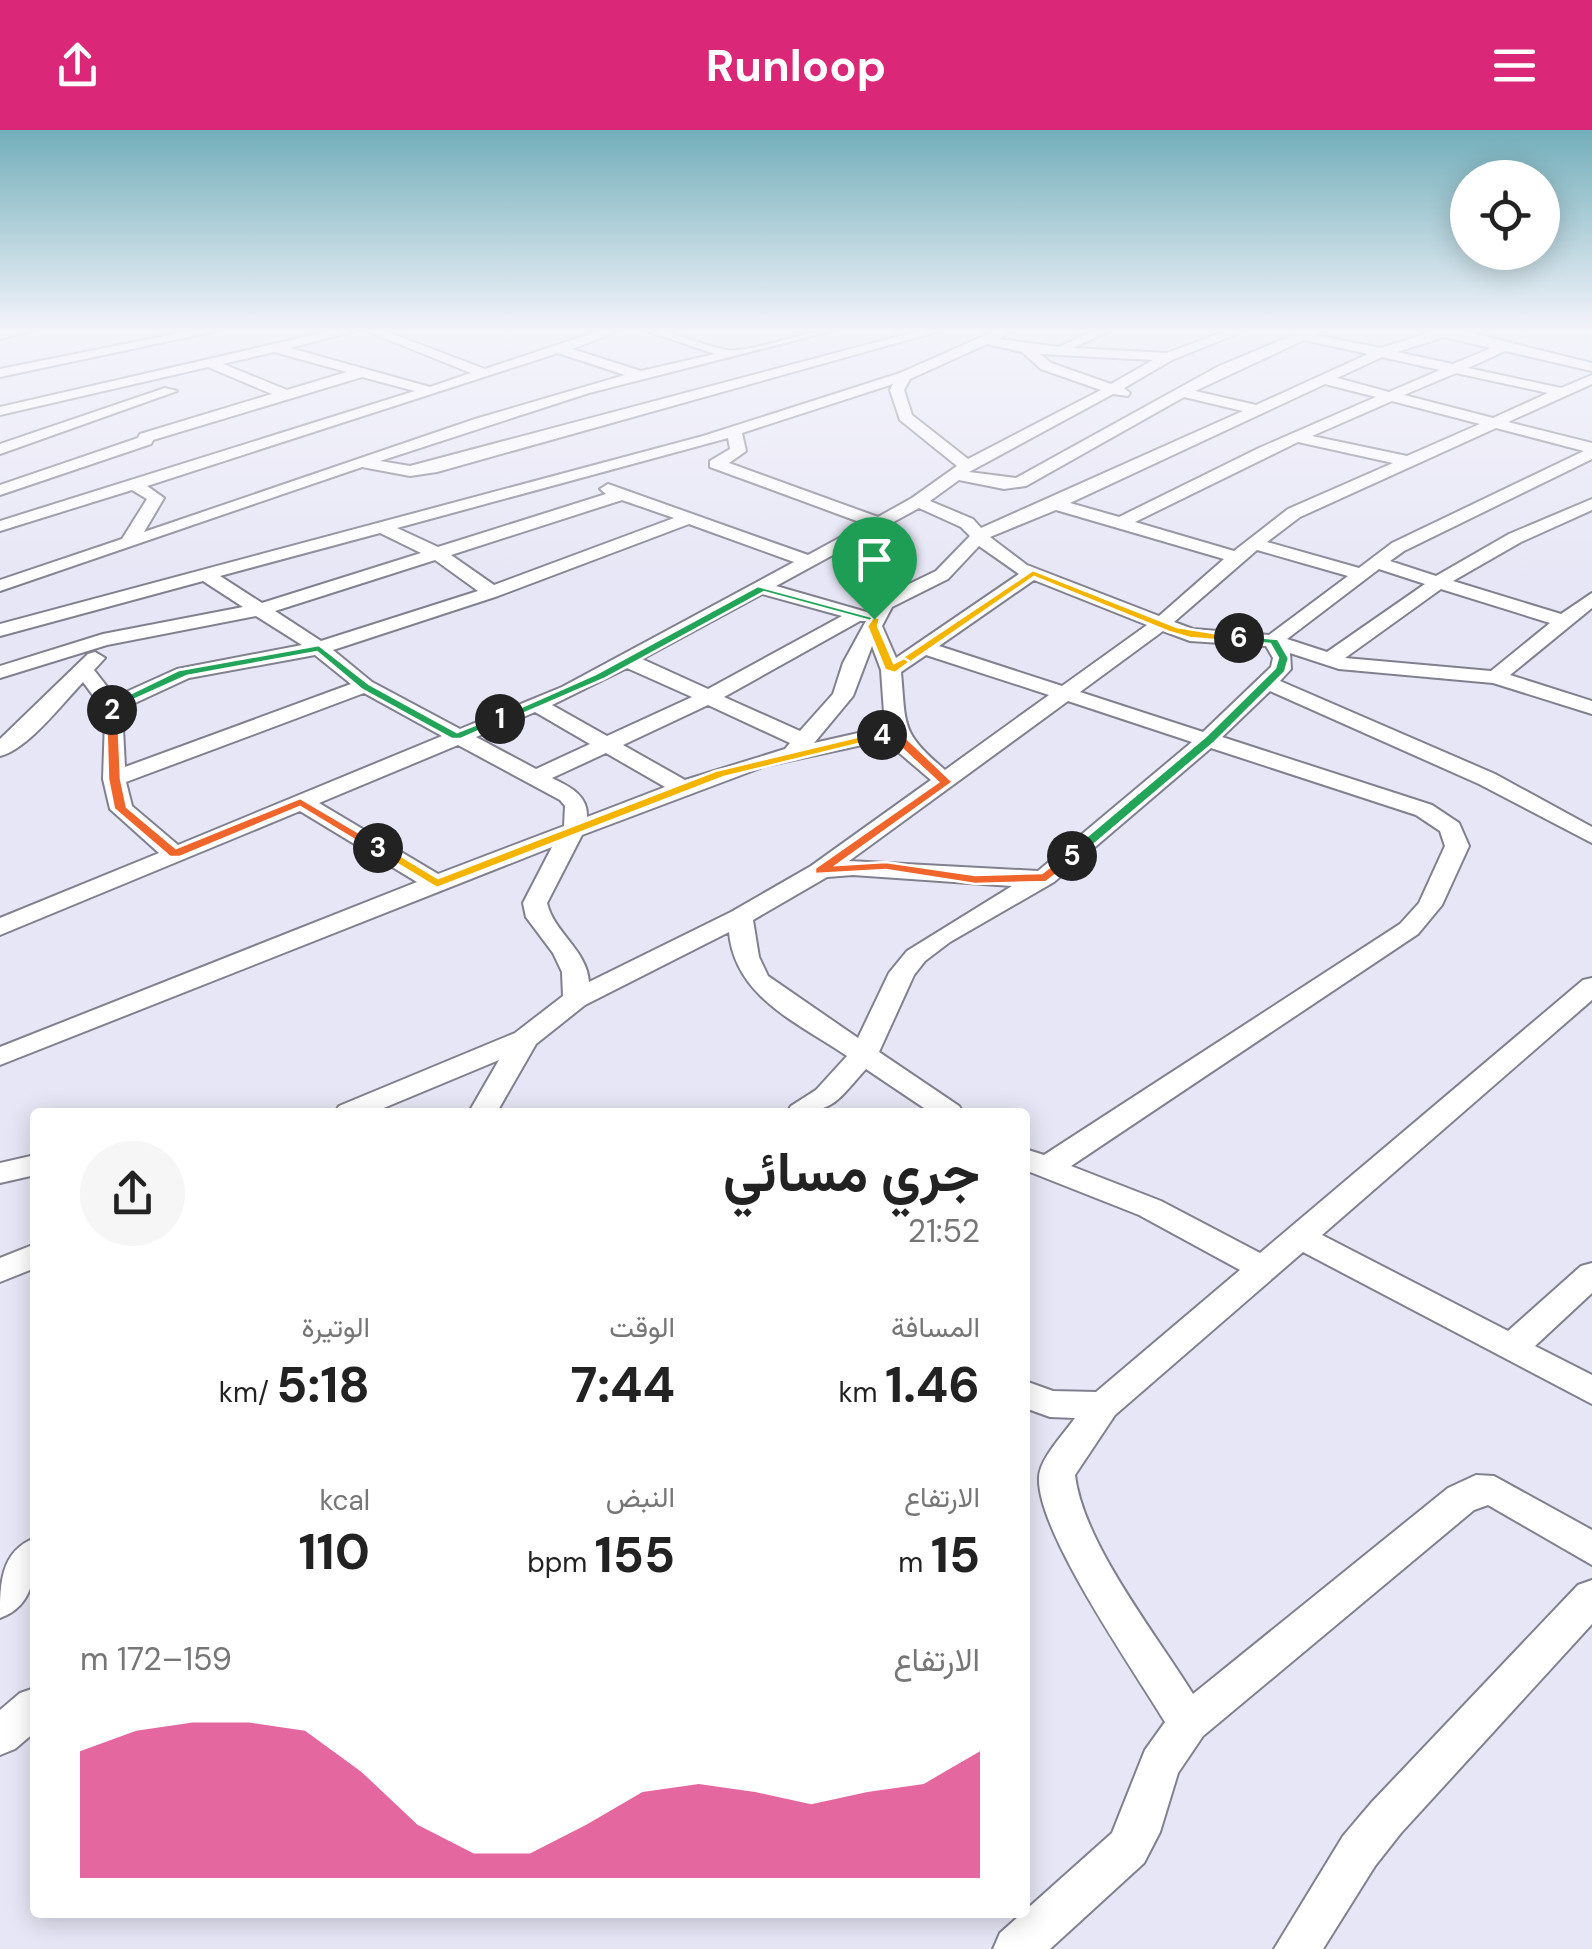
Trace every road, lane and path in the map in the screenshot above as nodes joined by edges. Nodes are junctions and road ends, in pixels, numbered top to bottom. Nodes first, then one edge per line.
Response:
1 (99, 415) edge
2 (129, 415) edge
3 (204, 415) edge
4 (312, 415) edge
5 (357, 415) edge
6 (509, 415) edge
7 (629, 415) edge
8 (784, 415) edge
9 (904, 415) edge
10 (1069, 415) edge
11 (1137, 415) edge
12 (1247, 415) edge
13 (1349, 415) edge
14 (1469, 415) edge
15 (1508, 415) edge
16 (1494, 421) junction
17 (337, 422) junction
18 (1050, 425) junction
19 (734, 431) junction
20 (138, 432) junction
21 (1106, 433) junction
22 (1204, 435) junction
23 (1298, 438) junction
24 (0, 449) edge
25 (1592, 450) edge
26 (1264, 451) junction
27 (360, 462) junction
28 (1406, 462) junction
29 (963, 471) junction
30 (569, 476) junction
31 (138, 481) junction
32 (0, 490) edge
33 (624, 494) junction
34 (918, 502) junction
35 (1055, 504) junction
36 (1591, 505) edge
37 (687, 520) junction
38 (880, 523) junction
39 (1120, 523) junction
40 (0, 526) edge
41 (379, 526) junction
42 (981, 534) junction
43 (128, 544) junction
44 (1253, 544) junction
45 (440, 554) junction
46 (1237, 557) junction
47 (810, 561) junction
48 (1370, 568) junction
49 (203, 573) junction
50 (1033, 573) junction
51 (1439, 582) junction
52 (0, 586) edge
53 (762, 588) junction
54 (492, 592) junction
55 (1592, 599) edge
56 (111, 600) junction
57 (262, 610) junction
58 (868, 620) junction
59 (1563, 621) junction
60 (1161, 624) junction
61 (0, 630) edge
62 (104, 640) junction
63 (1274, 641) junction
64 (319, 648) junction
65 (924, 648) junction
66 (1330, 660) junction
67 (629, 662) junction
68 (891, 670) junction
69 (85, 671) junction
70 (0, 672) edge
71 (1495, 677) junction
72 (1269, 683) junction
73 (365, 686) junction
74 (1064, 695) junction
75 (708, 697) junction
76 (537, 704) junction
77 (111, 706) junction
78 (1592, 708) edge
79 (896, 732) junction
80 (456, 737) junction
81 (1210, 739) junction
82 (609, 745) junction
83 (798, 748) junction
84 (0, 750) edge
85 (536, 777) junction
86 (114, 779) junction
87 (946, 782) junction
88 (683, 788) junction
89 (300, 802) junction
90 (575, 828) junction
91 (1588, 828) edge
92 (175, 854) junction
93 (820, 871) junction
94 (1046, 878) junction
95 (437, 884) junction
96 (740, 917) junction
97 (0, 927) edge
98 (1591, 988) edge
99 (576, 999) junction
100 (526, 1039) junction
101 (865, 1053) junction
102 (0, 1057) edge
103 (360, 1108) edge
104 (485, 1108) edge
105 (808, 1108) edge
106 (942, 1108) edge
107 (1036, 1164) edge
108 (30, 1166) edge
109 (0, 1173) edge
110 (1300, 1237) junction
111 (30, 1257) edge
112 (1263, 1269) junction
113 (0, 1271) edge
114 (1592, 1274) edge
115 (1511, 1348) junction
116 (1592, 1391) edge
117 (1030, 1396) edge
118 (1103, 1406) junction
119 (1592, 1549) edge
120 (30, 1553) edge
121 (30, 1558) edge
122 (0, 1563) edge
123 (1592, 1597) edge
124 (0, 1601) edge
125 (30, 1710) edge
126 (1188, 1723) junction
127 (0, 1736) edge
128 (1016, 1949) edge
129 (1298, 1949) edge

1 - 24 street
2 - 20 street
3 - 20 street
4 - 17 street
5 - 17 street
6 - 27 street
7 - 27 street
8 - 19 street
9 - 29 street
10 - 18 street
11 - 21 street
12 - 22 street
13 - 23 street
14 - 16 street
15 - 16 street
16 - 25 street
16 - 28 street
17 - 31 street
18 - 21 street
18 - 29 street
19 - 30 street
19 - 38 street
20 - 31 street
20 - 32 street
21 - 29 street
22 - 26 street
22 - 35 street
23 - 26 street
23 - 28 street
25 - 48 street
26 - 39 street
27 - 43 street
28 - 44 street
29 - 34 street
30 - 33 street
30 - 41 street
31 - 40 street
31 - 43 street
33 - 37 street
33 - 45 street
34 - 38 street
34 - 42 street
35 - 39 street
35 - 42 street
36 - 51 street
37 - 47 street
37 - 54 street
38 - 47 street
39 - 46 street
41 - 45 street
41 - 49 street
42 - 50 street
42 - 58 street
43 - 52 street
44 - 46 street
44 - 48 street
45 - 54 street
45 - 57 street
46 - 60 street
47 - 53 street
48 - 51 street
48 - 63 street
49 - 56 street
49 - 57 street
50 - 60 street
50 - 65 street
51 - 59 street
51 - 66 street
53 - 58 street
53 - 67 street
54 - 64 street
55 - 59 street
56 - 61 street
56 - 62 street
57 - 62 street
57 - 64 street
58 - 68 street
58 - 75 street
58 - 83 street
59 - 71 street
60 - 63 street
60 - 74 street
62 - 69 street
62 - 70 street
63 - 66 street
63 - 72 street
64 - 73 street
64 - 77 street
65 - 68 street
65 - 74 street
66 - 71 street
67 - 75 street
67 - 76 street
68 - 79 street
69 - 77 street
69 - 84 street
71 - 78 street
72 - 81 street
72 - 91 street
73 - 80 street
73 - 86 street
74 - 81 street
74 - 87 street
75 - 82 street
75 - 83 street
76 - 80 street
76 - 82 street
77 - 86 street
79 - 83 street
79 - 87 street
80 - 85 street
80 - 89 street
81 - 94 street
81 - 107 street
82 - 85 street
82 - 88 street
83 - 88 street
85 - 90 street
86 - 92 street
87 - 93 street
88 - 90 street
89 - 92 street
89 - 95 street
90 - 95 street
90 - 99 street
92 - 97 street
93 - 94 street
93 - 96 street
94 - 101 street
95 - 102 street
96 - 99 street
96 - 101 street
98 - 110 street
99 - 100 street
100 - 103 street
100 - 104 street
101 - 105 street
101 - 106 street
107 - 112 street
108 - 109 street
110 - 112 street
110 - 115 street
111 - 113 street
112 - 118 street
114 - 115 street
115 - 116 street
117 - 118 street
118 - 126 street
119 - 126 street
120 - 122 street
121 - 124 street
123 - 129 street
125 - 127 street
126 - 128 street

